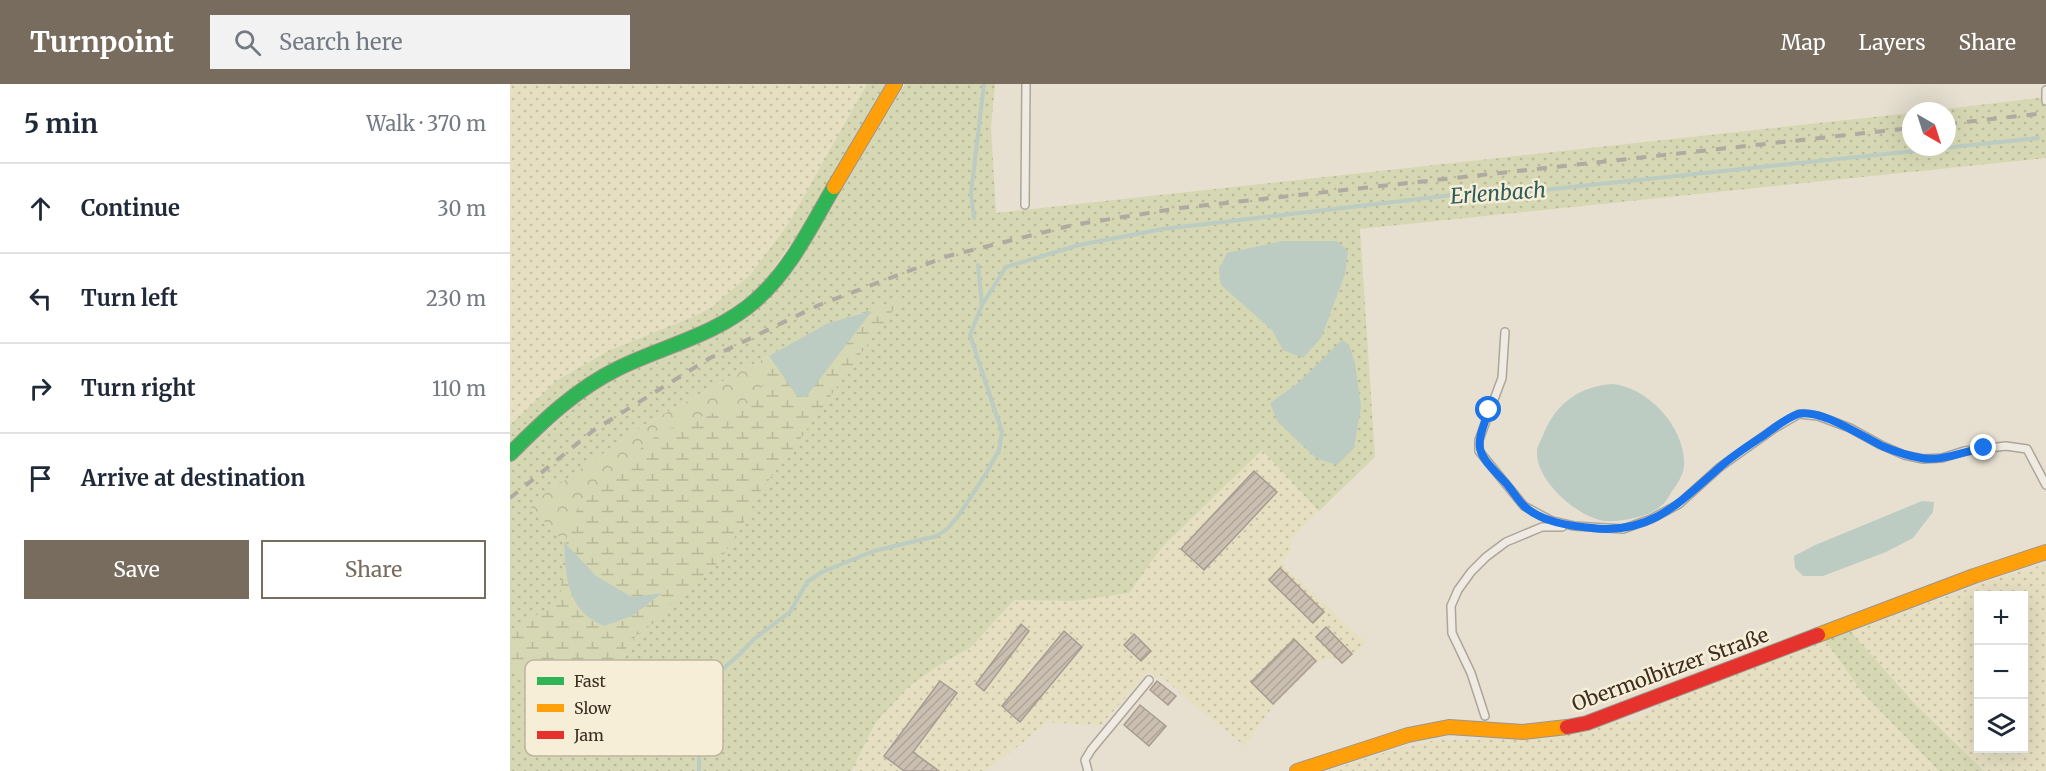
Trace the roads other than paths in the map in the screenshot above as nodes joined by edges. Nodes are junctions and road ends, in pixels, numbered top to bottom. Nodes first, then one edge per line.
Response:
1 (895, 84) edge
2 (1026, 84) edge
3 (2046, 90) edge
4 (2046, 101) edge
5 (1025, 205) dead end
6 (1505, 332) dead end
7 (510, 454) edge
8 (2046, 485) edge
9 (1574, 526) junction
10 (2046, 552) edge
11 (1149, 680) dead end
12 (1485, 716) dead end
13 (1088, 771) edge
14 (1297, 771) edge

1 - 7 street
2 - 5 lane
3 - 4 lane
6 - 9 lane
8 - 9 lane
9 - 12 lane
10 - 14 street, Obermolbitzer Straße
11 - 13 lane

